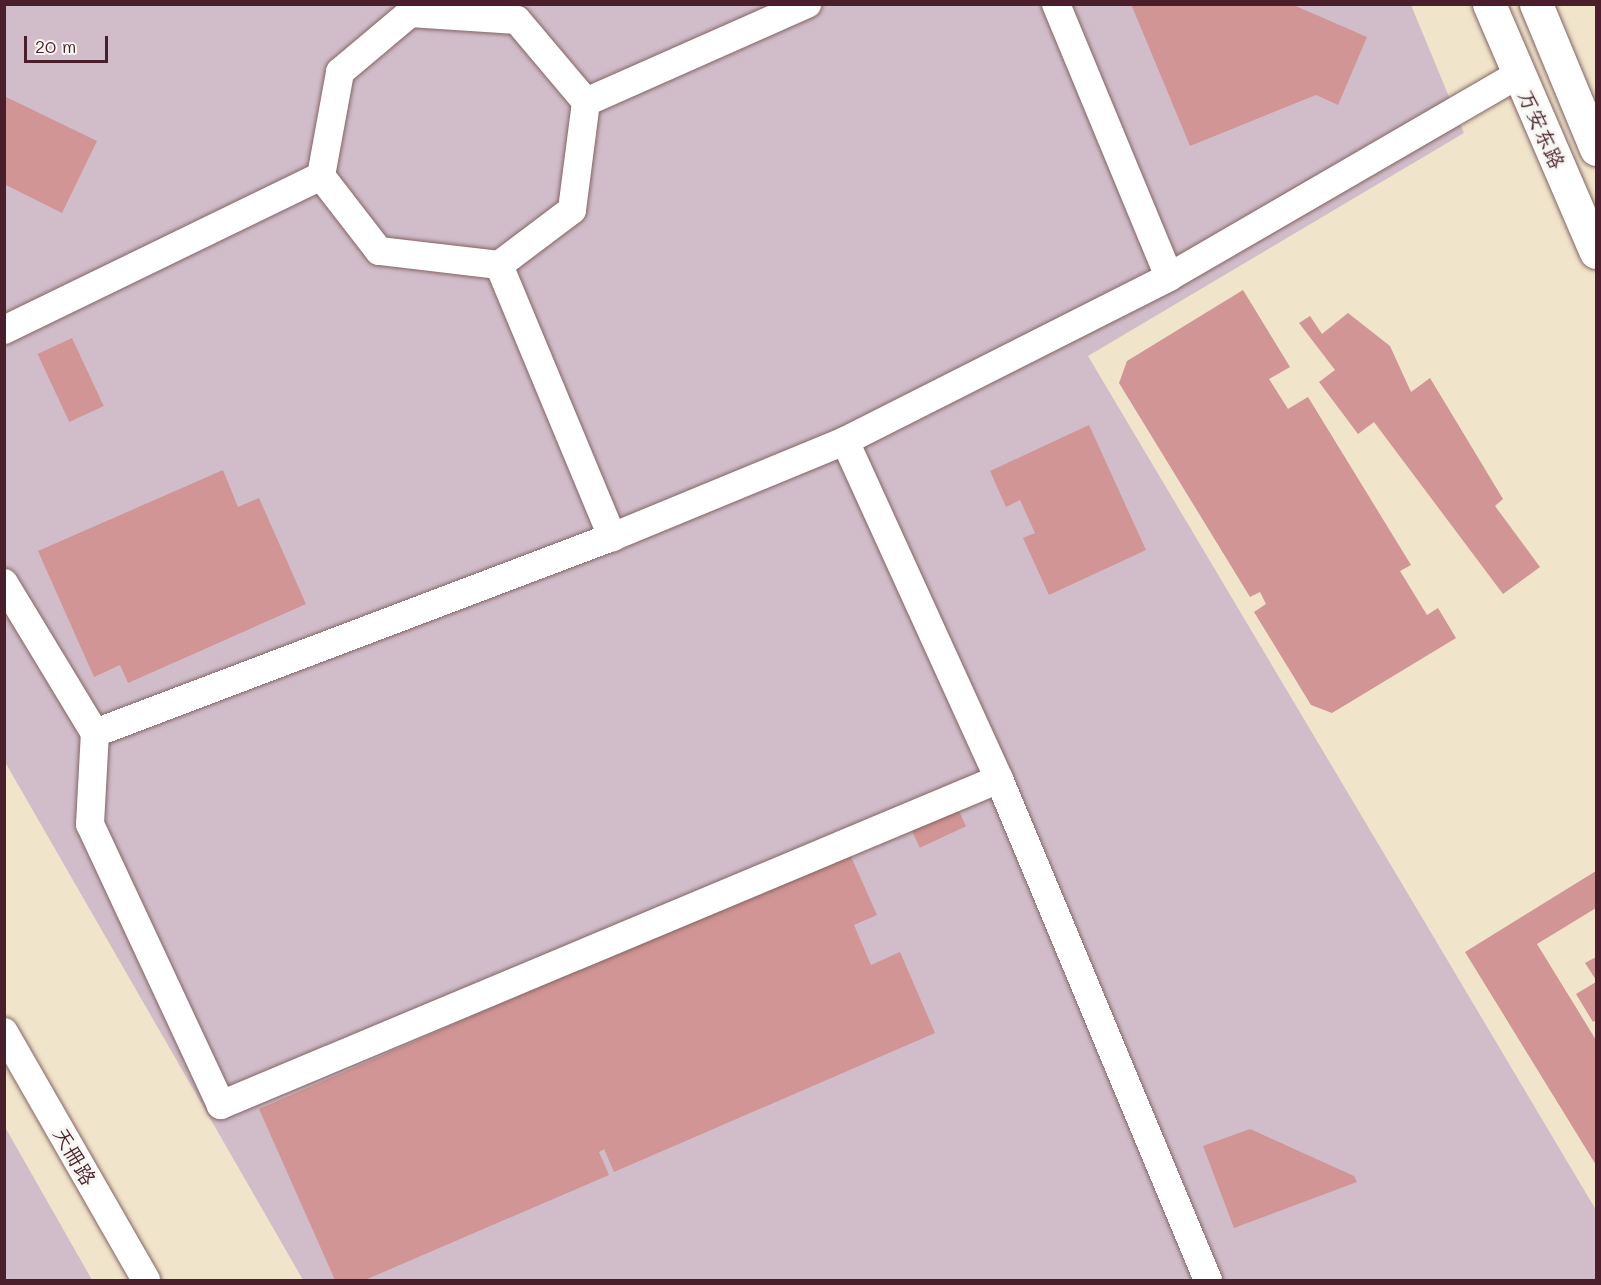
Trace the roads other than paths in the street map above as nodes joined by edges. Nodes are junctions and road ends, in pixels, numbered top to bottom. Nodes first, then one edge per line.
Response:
1 (807, 4) edge
2 (1056, 4) edge
3 (1489, 4) edge
4 (1536, 4) edge
5 (408, 9) edge
6 (1518, 75) junction
7 (586, 102) junction
8 (1596, 149) edge
9 (321, 176) junction
10 (1596, 252) edge
11 (499, 265) junction
12 (1168, 277) junction
13 (4, 330) edge
14 (845, 441) junction
15 (612, 537) junction
16 (4, 583) edge
17 (95, 733) junction
18 (999, 779) junction
19 (4, 1032) edge
20 (146, 1281) edge
21 (1208, 1281) edge

1 - 7 street
2 - 12 street
3 - 6 main road, 万安东路
4 - 8 main road, 万安东路
5 - 7 street
5 - 9 street
6 - 10 main road, 万安东路
6 - 12 street
7 - 11 street
9 - 11 street
9 - 13 street
11 - 15 street
12 - 14 street
14 - 15 street
14 - 18 street
15 - 17 street
16 - 17 street
17 - 18 street
18 - 21 street
19 - 20 street, 天册路

